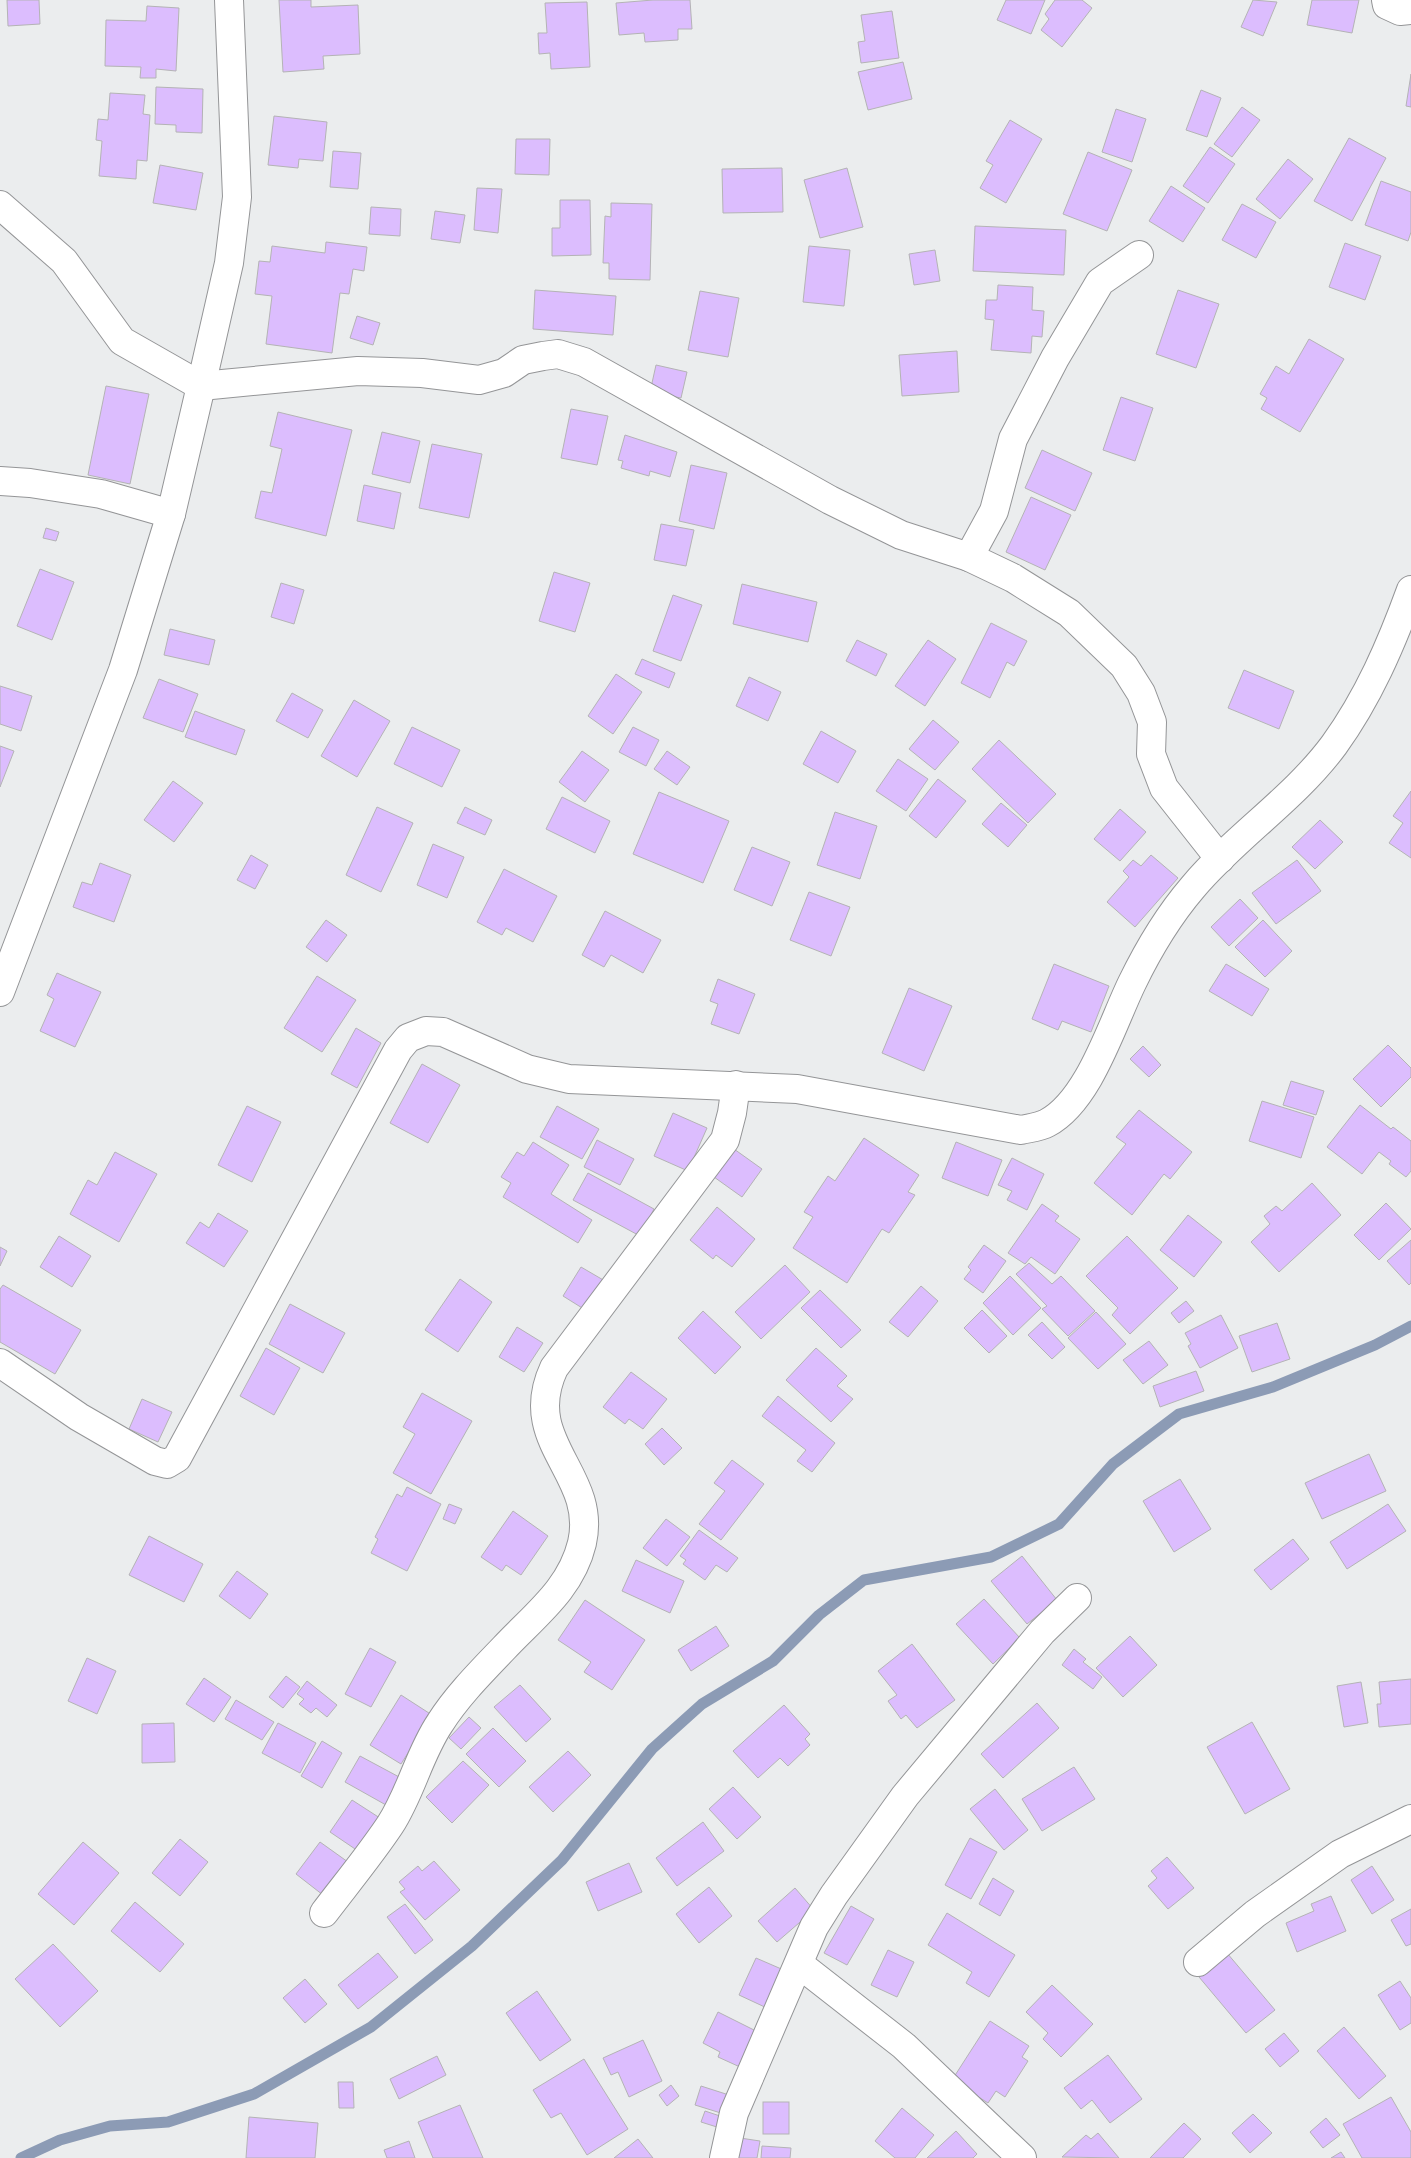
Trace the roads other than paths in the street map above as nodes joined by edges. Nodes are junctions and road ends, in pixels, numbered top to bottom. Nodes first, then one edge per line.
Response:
1 (229, 0) edge
2 (1386, 0) edge
3 (1411, 10) edge
4 (0, 205) edge
5 (1139, 255) dead end
6 (201, 386) junction
7 (0, 481) edge
8 (171, 514) junction
9 (969, 557) junction
10 (1411, 590) edge
11 (1401, 650) edge
12 (1220, 859) junction
13 (0, 992) edge
14 (736, 1085) junction
15 (0, 1363) edge
16 (1077, 1598) dead end
17 (1411, 1819) edge
18 (324, 1913) dead end
19 (1198, 1962) dead end
20 (799, 1964) junction
21 (724, 2158) edge
22 (1022, 2158) edge

1 - 6 street
2 - 3 street
4 - 6 street
5 - 9 street
6 - 8 street
6 - 9 street
7 - 8 street
8 - 13 street
9 - 12 street
10 - 11 street
11 - 12 street
12 - 14 street
14 - 15 street
14 - 18 street
16 - 20 street
17 - 19 street
20 - 21 street
20 - 22 street

